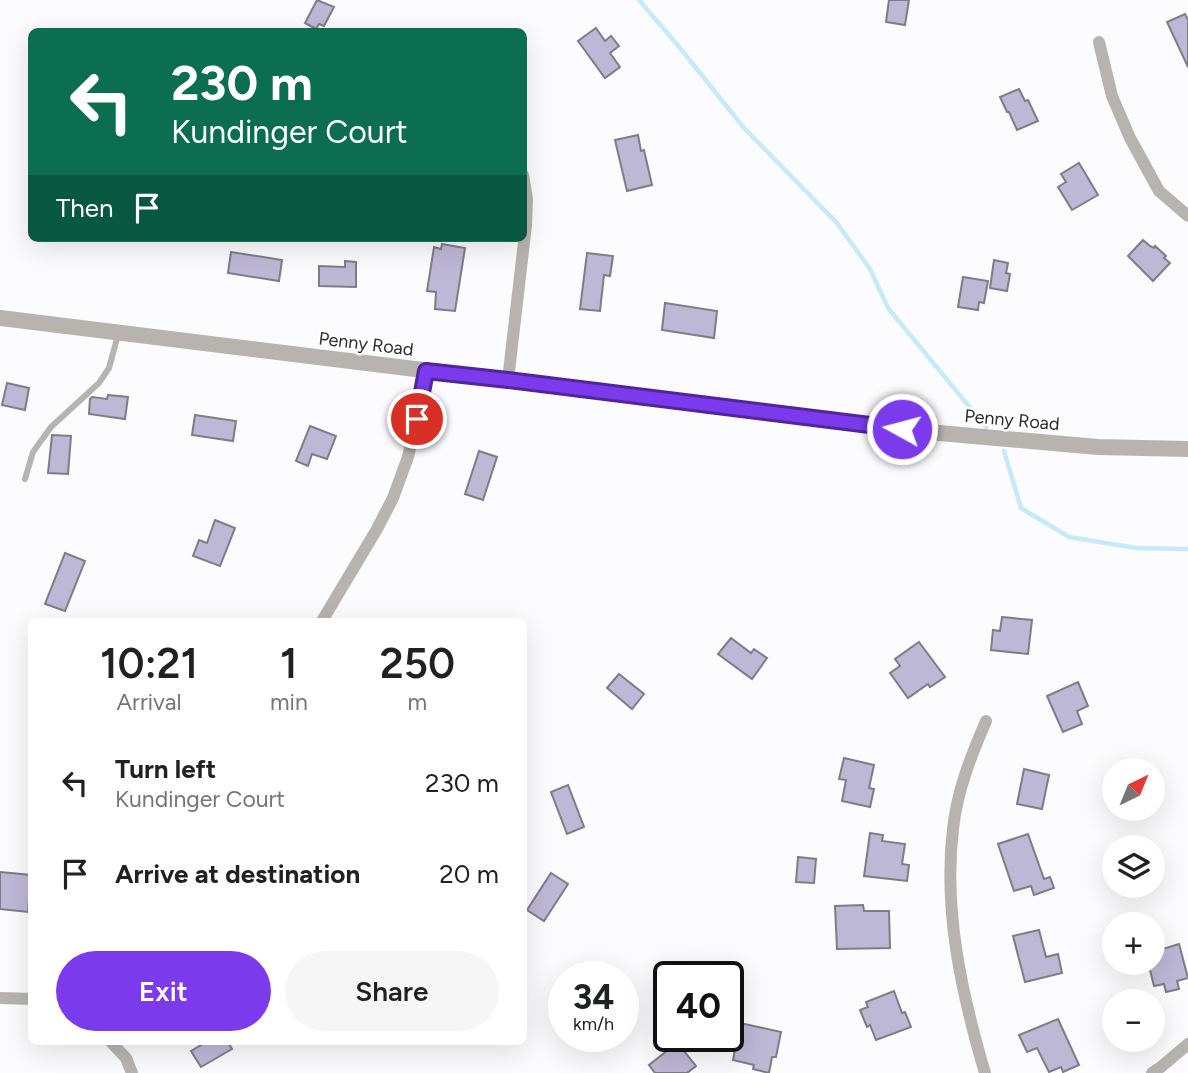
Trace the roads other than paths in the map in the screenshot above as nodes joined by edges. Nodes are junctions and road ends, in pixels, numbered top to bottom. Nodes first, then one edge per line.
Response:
1 (1099, 42) dead end
2 (1188, 216) edge
3 (524, 242) edge
4 (0, 318) edge
5 (119, 333) junction
6 (426, 371) junction
7 (508, 380) junction
8 (1188, 449) edge
9 (25, 479) dead end
10 (324, 618) edge
11 (986, 721) dead end
12 (0, 998) edge
13 (28, 999) edge
14 (1188, 1044) edge
15 (114, 1045) edge
16 (132, 1073) edge
17 (985, 1073) edge
18 (1152, 1073) edge

1 - 2 street
3 - 7 street
4 - 5 street, Penny Road
5 - 6 street, Penny Road
5 - 9 lane
6 - 7 street, Penny Road
6 - 10 street
7 - 8 street, Penny Road
11 - 17 street
12 - 13 street
14 - 18 street
15 - 16 street

